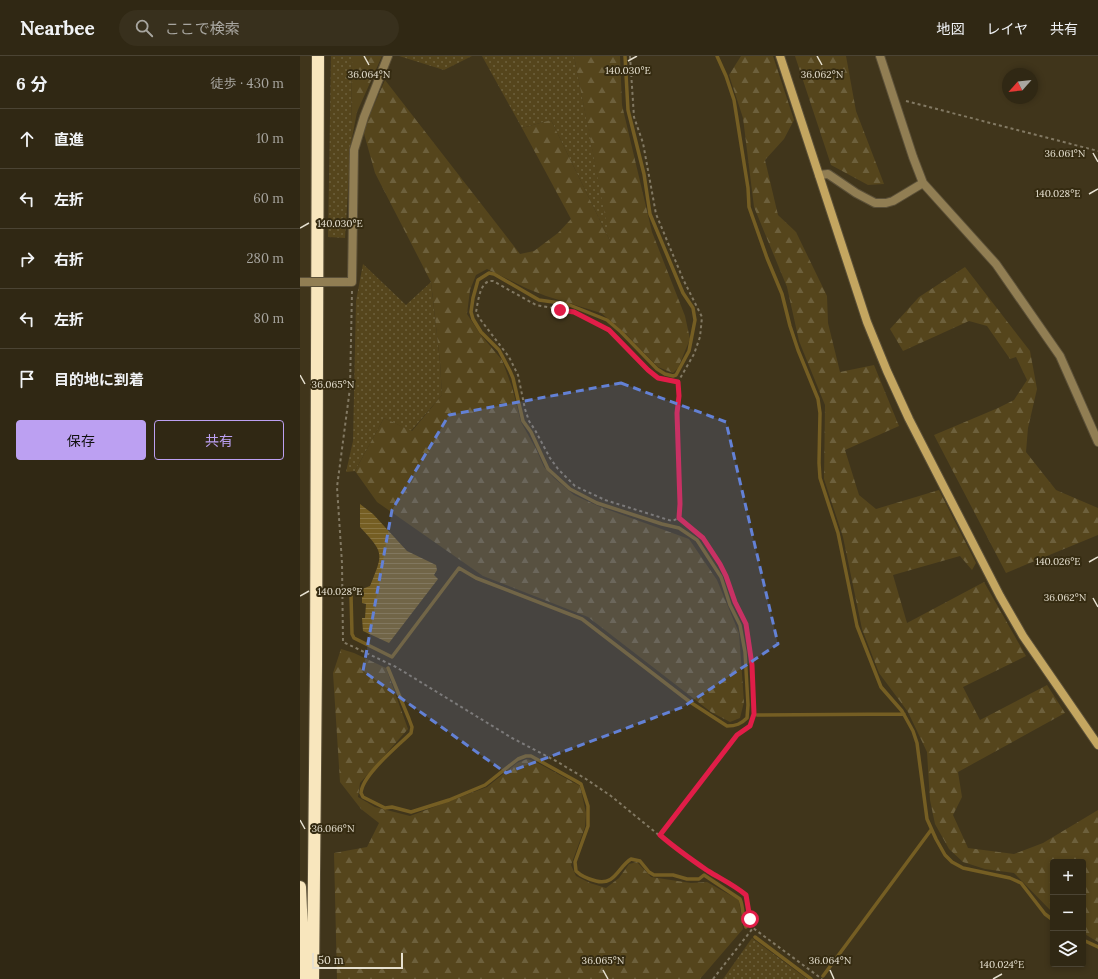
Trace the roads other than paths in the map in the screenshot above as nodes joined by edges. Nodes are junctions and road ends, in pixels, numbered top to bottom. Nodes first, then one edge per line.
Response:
1 (318, 56) edge
2 (388, 56) edge
3 (780, 56) edge
4 (880, 56) edge
5 (819, 174) junction
6 (923, 183) junction
7 (300, 282) edge
8 (1098, 442) edge
9 (1098, 745) edge
10 (300, 887) edge
11 (304, 979) edge
12 (312, 979) edge

1 - 12 highway
2 - 7 street, bridge
3 - 5 street
4 - 6 street
5 - 6 street
5 - 9 street
6 - 8 street
10 - 11 highway

